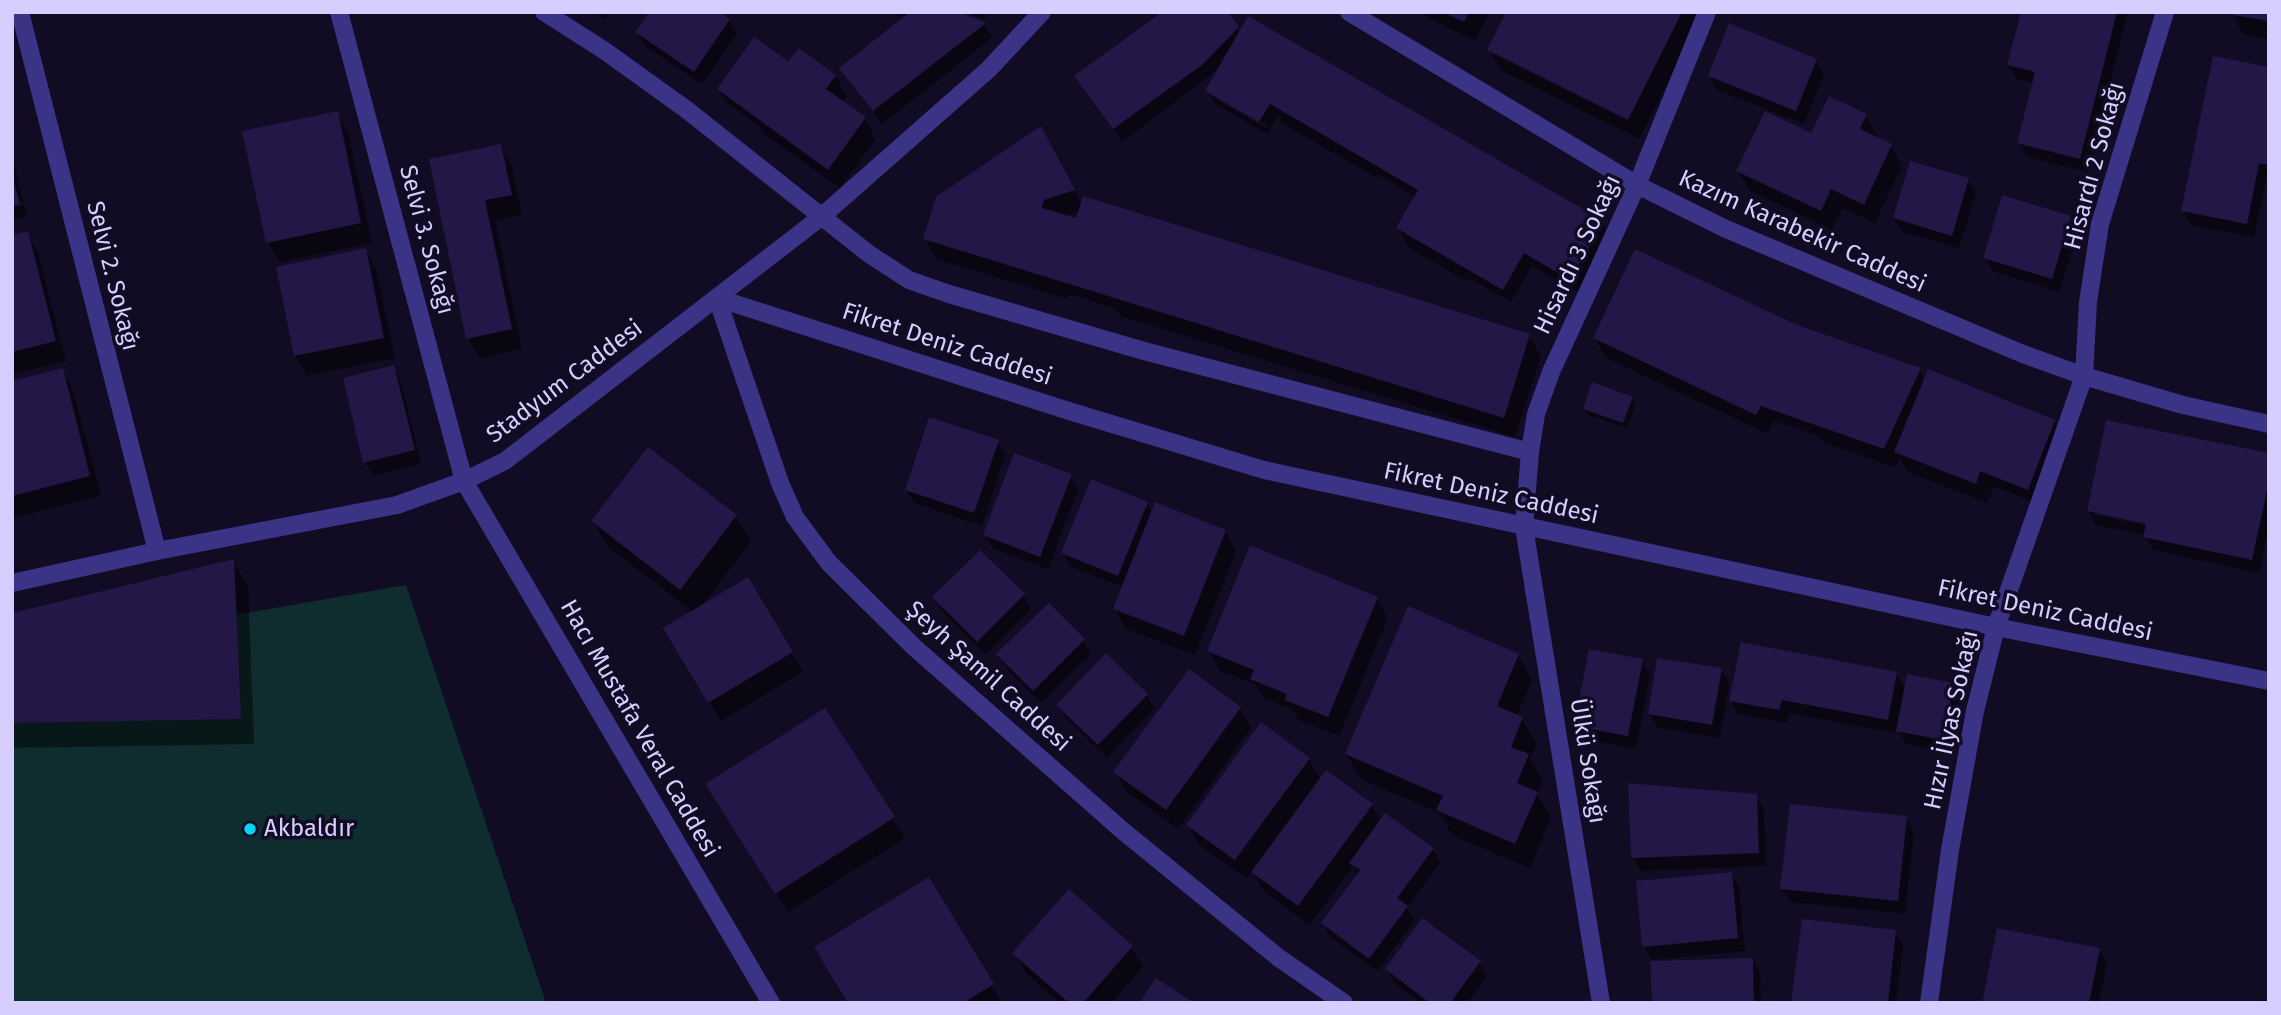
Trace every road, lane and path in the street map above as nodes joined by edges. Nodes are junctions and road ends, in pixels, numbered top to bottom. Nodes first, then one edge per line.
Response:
1 (20, 12) edge
2 (340, 12) edge
3 (544, 12) edge
4 (1042, 12) edge
5 (1349, 12) edge
6 (1707, 12) edge
7 (2165, 12) edge
8 (1637, 185) junction
9 (821, 217) junction
10 (717, 298) junction
11 (2084, 376) junction
12 (2269, 424) edge
13 (1530, 452) junction
14 (464, 481) junction
15 (1524, 527) junction
16 (157, 551) junction
17 (12, 583) edge
18 (1996, 627) junction
19 (2269, 681) edge
20 (771, 1003) edge
21 (1345, 1003) edge
22 (1601, 1003) edge
23 (1929, 1003) edge

1 - 16 street, Selvi 2. Sokağı
2 - 14 street, Selvi 3. Sokağı
3 - 9 street, Fikret Deniz Caddesi
4 - 9 street, Stadyum Caddesi
5 - 8 street, Kazım Karabekir Caddesi
6 - 8 street, Hisardı 3 Sokağı
7 - 11 street, Hisardı 2 Sokağı
8 - 11 street, Kazım Karabekir Caddesi
8 - 13 street, Hisardı 3 Sokağı
9 - 10 street, Stadyum Caddesi
9 - 13 street, Fikret Deniz Caddesi
10 - 14 street, Stadyum Caddesi
10 - 15 street, Fikret Deniz Caddesi
10 - 21 street, Şeyh Şamil Caddesi
11 - 12 street, Kazım Karabekir Caddesi
11 - 18 street, Hızır İlyas Sokağı
13 - 15 street, Hisardı 3 Sokağı
14 - 16 street, Stadyum Caddesi
14 - 20 street, Hacı Mustafa Veral Caddesi
15 - 18 street, Fikret Deniz Caddesi
15 - 22 street, Ülkü Sokağı
16 - 17 street, Stadyum Caddesi
18 - 19 street, Fikret Deniz Caddesi
18 - 23 street, Hızır İlyas Sokağı

